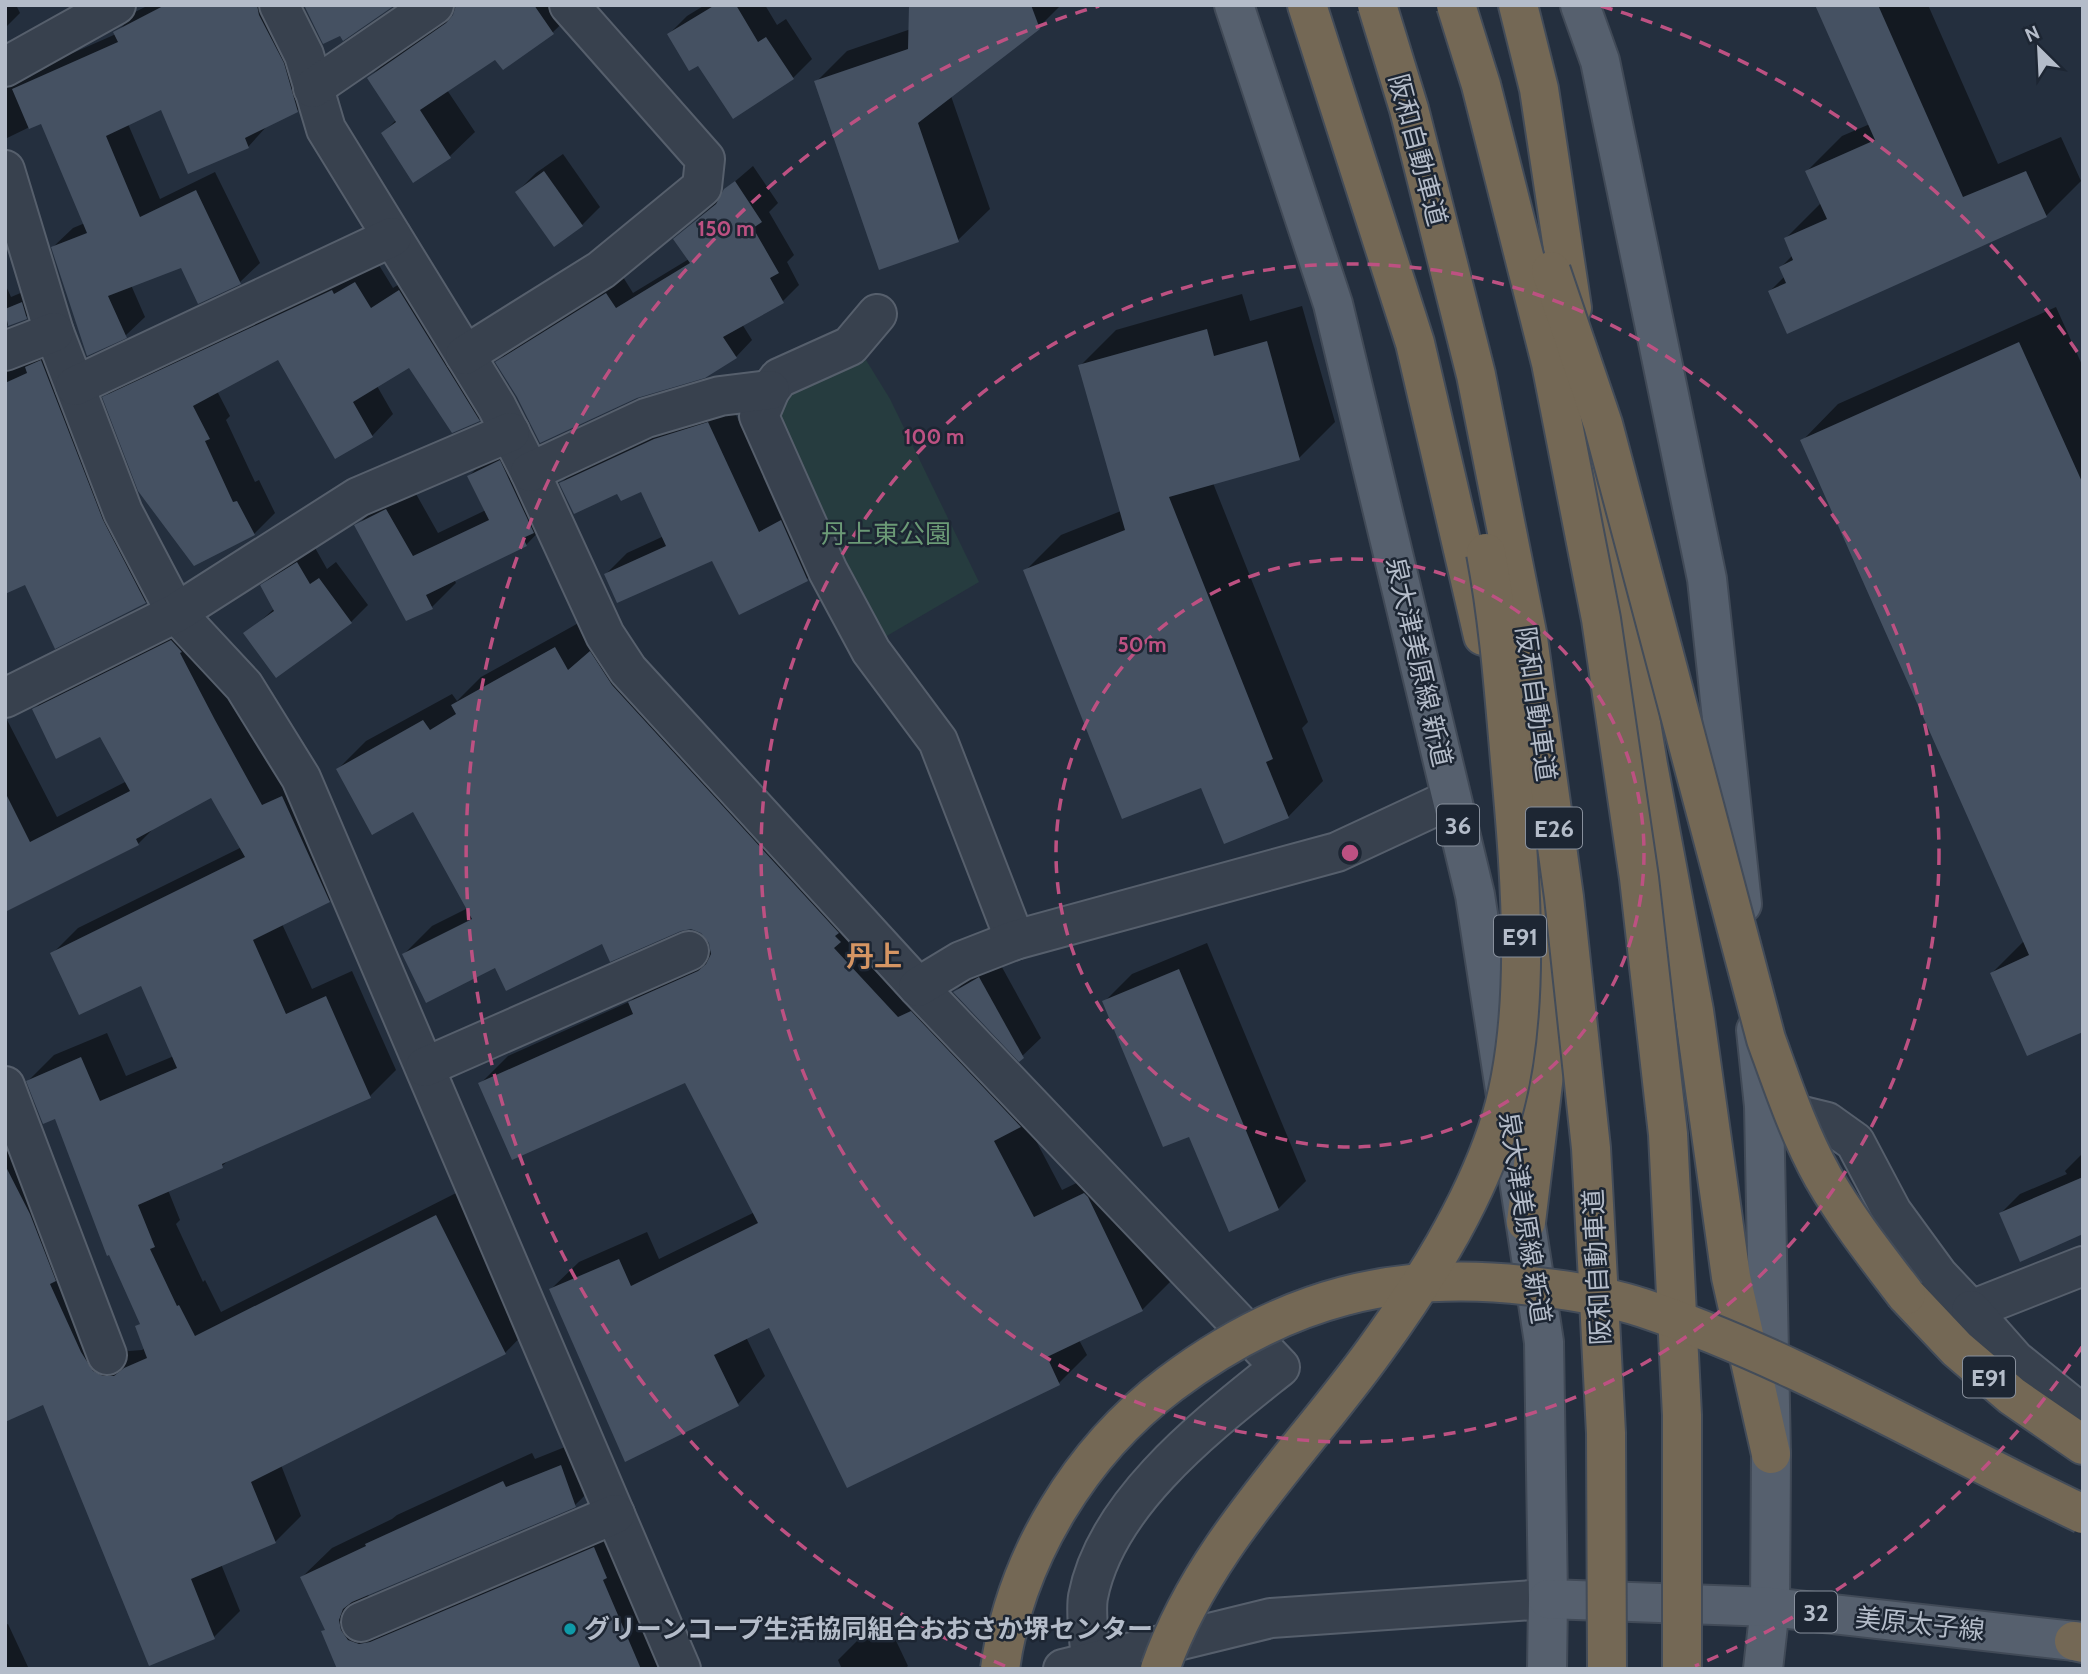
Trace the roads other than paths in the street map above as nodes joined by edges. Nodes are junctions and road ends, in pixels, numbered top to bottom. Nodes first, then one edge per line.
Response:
1 (116, 5) edge
2 (279, 5) edge
3 (434, 5) edge
4 (569, 5) edge
5 (1234, 5) edge
6 (1307, 5) edge
7 (1377, 5) edge
8 (1456, 5) edge
9 (1518, 5) edge
10 (1580, 5) edge
11 (5, 67) edge
12 (1481, 85) junction
13 (313, 88) junction
14 (1409, 109) junction
15 (5, 170) edge
16 (392, 237) junction
17 (877, 314) dead end
18 (54, 332) junction
19 (5, 351) edge
20 (465, 355) junction
21 (75, 386) junction
22 (770, 390) junction
23 (510, 432) junction
24 (530, 472) junction
25 (176, 614) junction
26 (5, 698) edge
27 (1451, 799) junction
28 (1015, 940) junction
29 (689, 951) dead end
30 (918, 987) junction
31 (425, 1067) junction
32 (5, 1086) edge
33 (1764, 1106) junction
34 (1526, 1222) junction
35 (2083, 1266) edge
36 (1971, 1310) junction
37 (107, 1355) dead end
38 (2083, 1415) edge
39 (2083, 1445) edge
40 (1771, 1454) junction
41 (615, 1514) junction
42 (2083, 1514) edge
43 (1548, 1599) junction
44 (1770, 1607) junction
45 (361, 1622) dead end
46 (2080, 1642) edge
47 (1077, 1665) edge
48 (681, 1669) edge
49 (1000, 1669) edge
50 (1147, 1669) edge
51 (1160, 1669) edge
52 (1547, 1669) edge
53 (1607, 1669) edge
54 (1682, 1669) edge
55 (1763, 1669) edge

1 - 11 street
2 - 13 street
3 - 13 street
4 - 20 street
5 - 27 main road, 泉大津美原線 新道 / 36
6 - 34 highway
7 - 14 highway, 阪和自動車道 / E26, bridge
8 - 12 highway, bridge
9 - 40 highway
10 - 33 main road
12 - 39 highway, E91, bridge
12 - 54 highway, bridge
13 - 16 street
14 - 51 highway, E91, bridge
14 - 53 highway, 阪和自動車道 / E26, bridge
15 - 18 street
16 - 20 street
16 - 21 street
17 - 22 street
18 - 19 street
18 - 21 street
20 - 23 street
21 - 25 street
22 - 24 street
22 - 28 street
23 - 24 street
23 - 25 street
24 - 30 street
25 - 26 street
25 - 31 street
27 - 28 street
27 - 34 main road, 泉大津美原線 新道 / 36
28 - 30 street
29 - 31 street
30 - 47 street
31 - 41 street
32 - 37 street
33 - 36 street
33 - 40 main road
34 - 43 main road, 泉大津美原線 新道 / 36
35 - 36 street
36 - 38 street
40 - 44 main road
41 - 45 street
41 - 48 street
42 - 49 highway, bridge
43 - 44 main road, 美原太子線 / 32
43 - 47 street
43 - 52 main road, 泉大津美原線 新道 / 36
44 - 46 main road, 美原太子線 / 32
44 - 55 main road
47 - 50 street

